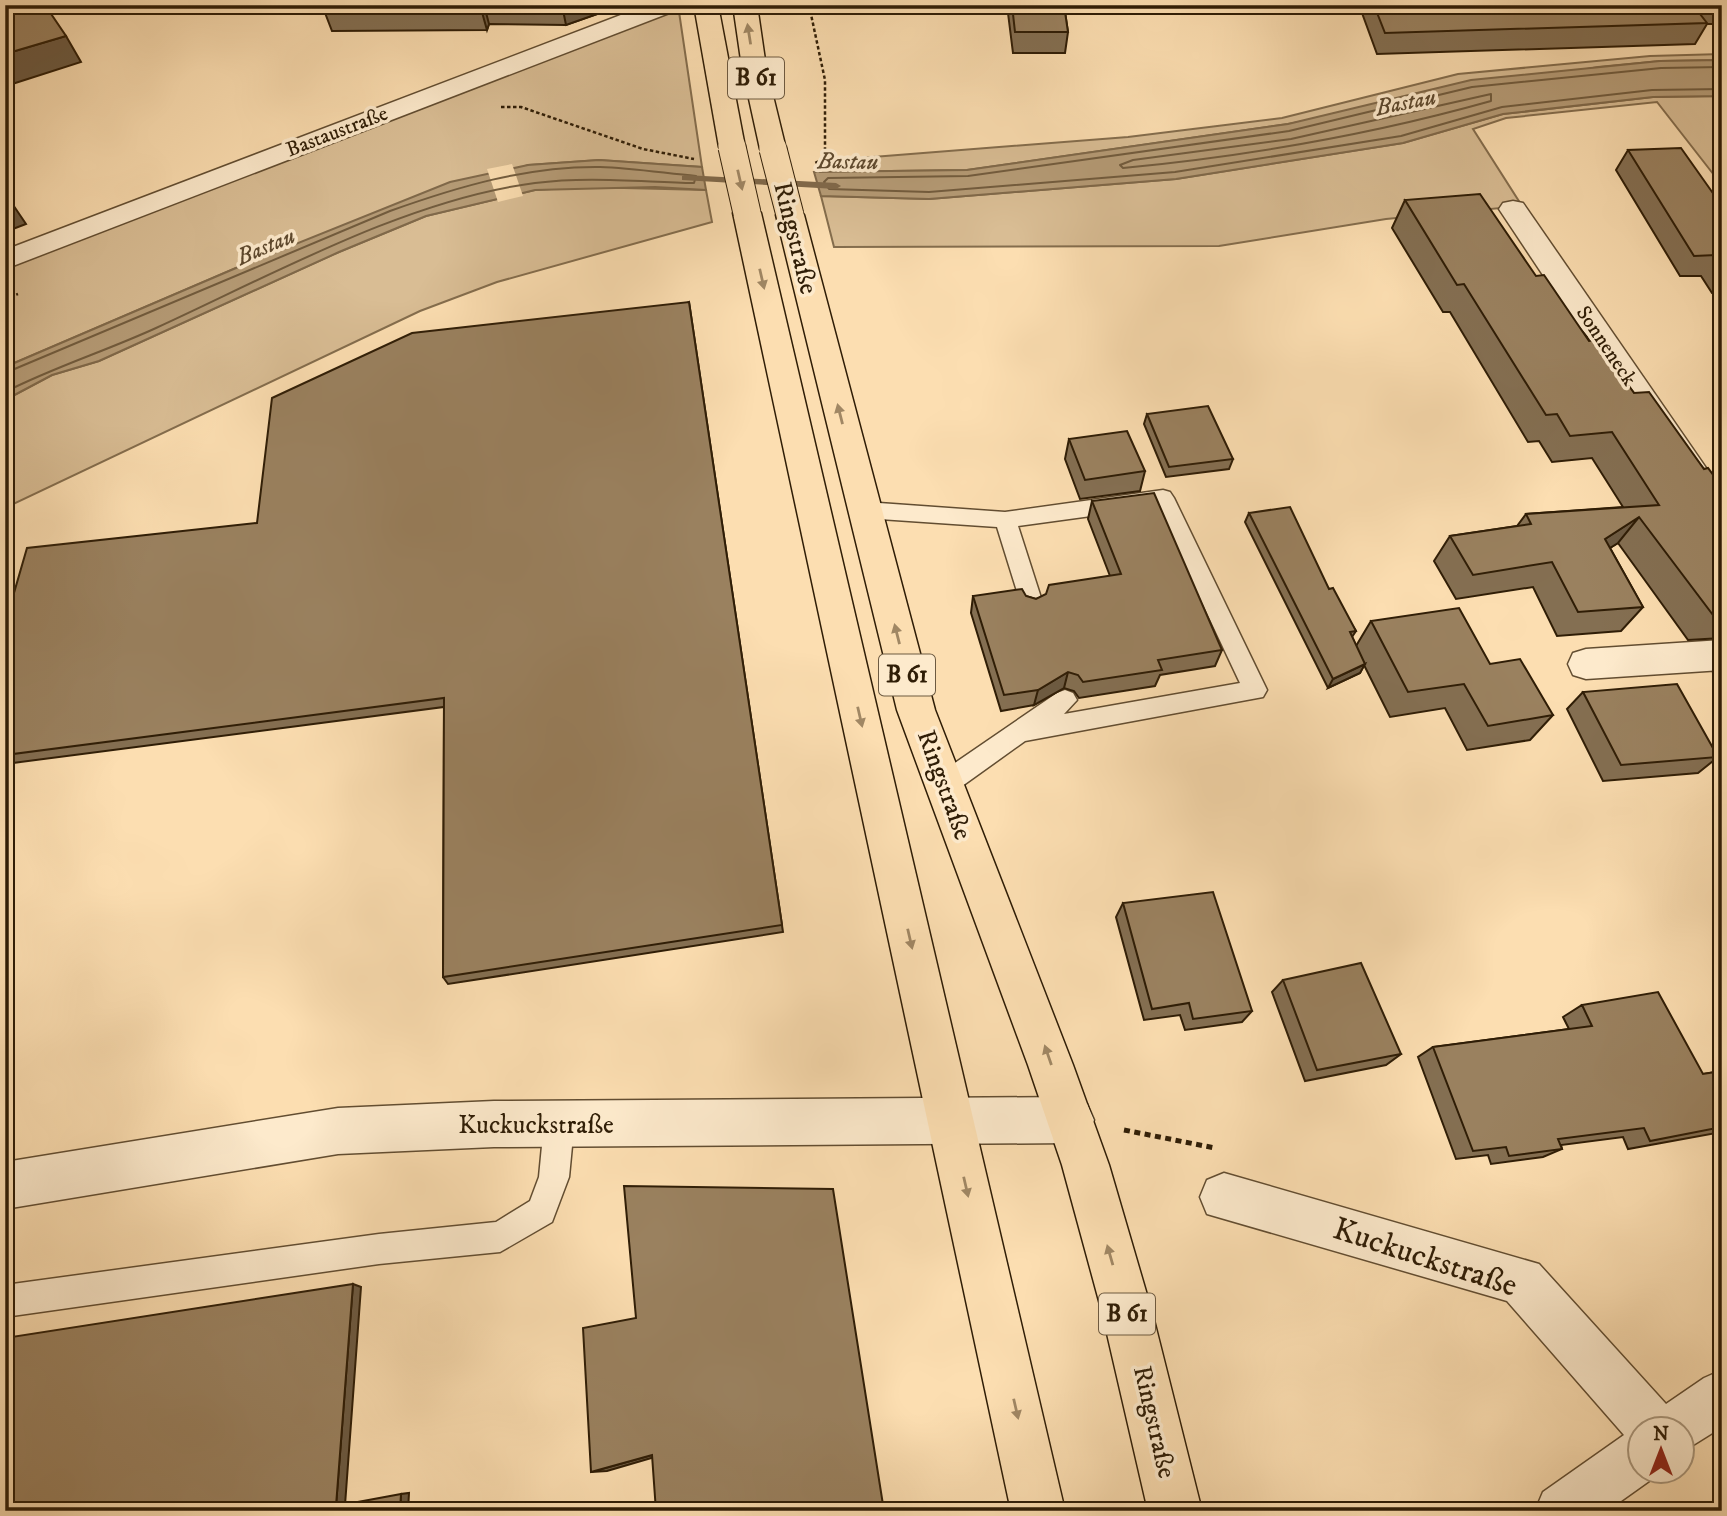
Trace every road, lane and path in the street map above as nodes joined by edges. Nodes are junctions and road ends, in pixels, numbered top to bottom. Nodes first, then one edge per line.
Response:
1 (669, 5) edge
2 (706, 5) edge
3 (745, 5) edge
4 (809, 5) edge
5 (497, 107) dead end
6 (705, 161) dead end
7 (814, 164) dead end
8 (1513, 209) dead end
9 (5, 260) edge
10 (865, 510) junction
11 (1722, 517) edge
12 (1005, 520) junction
13 (1032, 604) edge
14 (1722, 655) edge
15 (1586, 664) dead end
16 (1065, 700) dead end
17 (1019, 732) junction
18 (942, 786) junction
19 (1071, 1120) junction
20 (951, 1121) junction
21 (559, 1125) junction
22 (5, 1186) edge
23 (1224, 1197) joint
24 (5, 1301) edge
25 (1722, 1396) edge
26 (1639, 1414) edge
27 (1696, 1415) edge
28 (1626, 1465) edge
29 (1038, 1511) edge
30 (1175, 1511) edge
31 (1562, 1511) edge

1 - 9 street, Bastaustraße
2 -> 20 main road, Ringstraße / B 61, bridge
10 -> 3 main road, Ringstraße / B 61, bridge
4 - 7 path
5 - 6 path
8 - 11 street, Sonneneck
10 - 12 lane
18 -> 10 main road, Ringstraße / B 61
12 - 13 lane
12 - 17 lane
14 - 15 street
16 - 17 lane
17 - 18 lane
19 -> 18 main road, Ringstraße / B 61
19 - 20 street, Kuckuckstraße
19 - 23 path
30 -> 19 main road, Ringstraße / B 61
20 - 21 street, Kuckuckstraße
20 -> 29 main road, Ringstraße / B 61
21 - 22 street, Kuckuckstraße
21 - 24 lane
23 - 26 street, Kuckuckstraße
25 - 27 street
28 - 31 street

